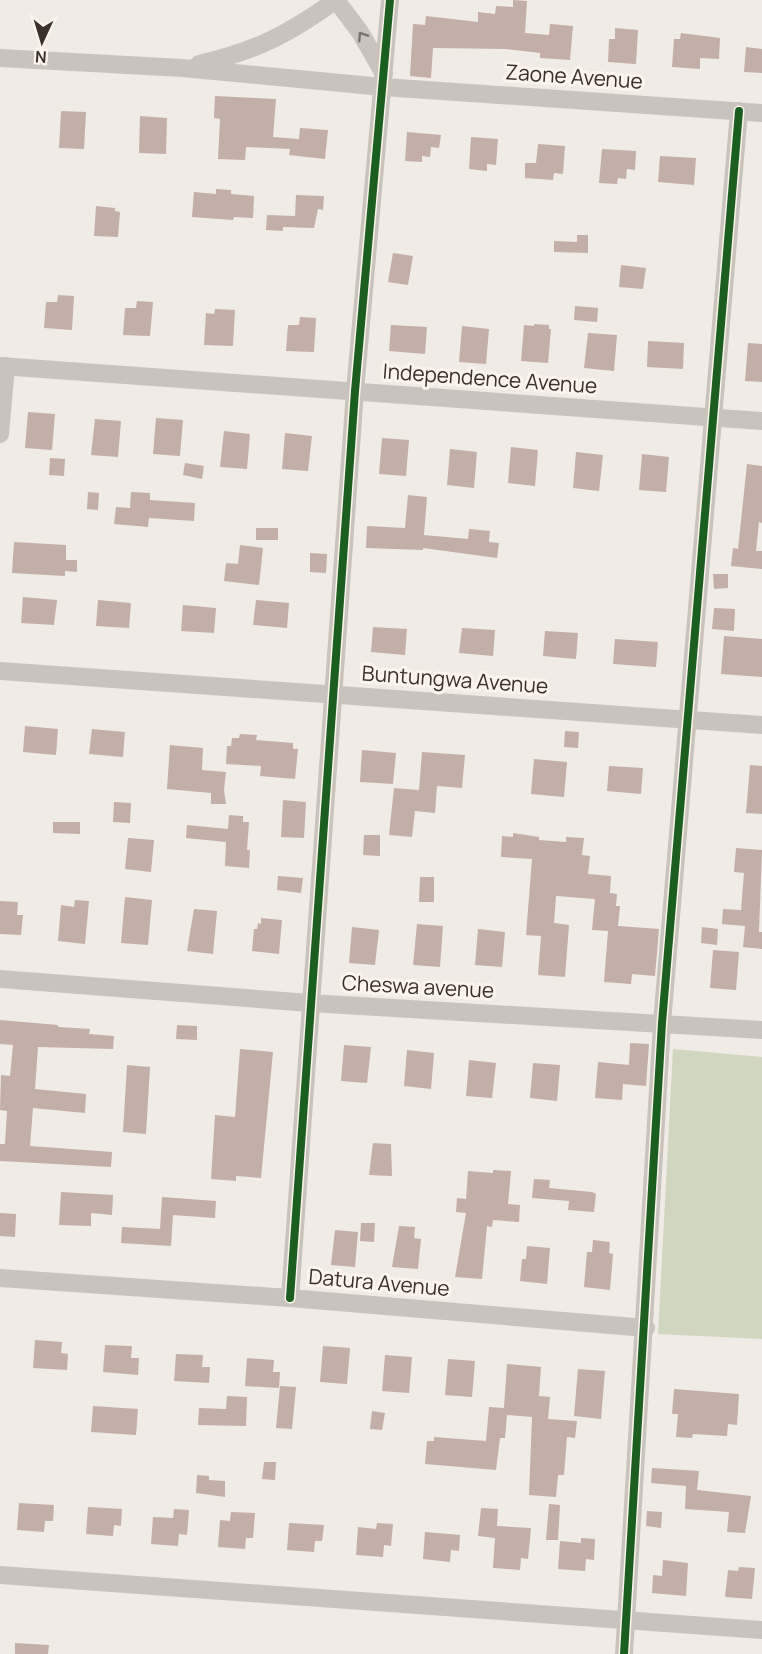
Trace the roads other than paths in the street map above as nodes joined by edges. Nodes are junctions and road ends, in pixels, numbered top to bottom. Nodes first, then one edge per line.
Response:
1 (336, 0) edge
2 (390, 0) edge
3 (0, 58) edge
4 (182, 68) junction
5 (384, 80) junction
6 (739, 111) junction
7 (762, 113) edge
8 (3, 366) edge
9 (356, 391) junction
10 (714, 418) junction
11 (762, 421) edge
12 (0, 434) edge
13 (0, 671) edge
14 (333, 694) junction
15 (688, 720) junction
16 (762, 726) edge
17 (0, 979) edge
18 (310, 1003) junction
19 (662, 1023) junction
20 (762, 1030) edge
21 (0, 1278) edge
22 (290, 1299) junction
23 (646, 1328) junction
24 (0, 1575) edge
25 (628, 1621) junction
26 (762, 1630) edge
27 (624, 1654) edge

1 - 4 street
5 -> 1 street
2 - 5 street
3 - 4 street
4 - 5 street, Zaone Avenue
5 - 6 street, Zaone Avenue
5 - 9 street
6 - 7 street, Zaone Avenue
6 - 10 street
8 - 9 street, Independence Avenue
8 - 12 street
9 - 10 street, Independence Avenue
9 - 14 street
10 - 11 street, Independence Avenue
10 - 15 street
13 - 14 street, Buntungwa Avenue
14 - 15 street, Buntungwa Avenue
14 - 18 street
15 - 16 street, Buntungwa Avenue
15 - 19 street
17 - 18 street, Cheswa avenue
18 - 19 street, Cheswa avenue
18 - 22 street
19 - 20 street, Cheswa avenue
19 - 23 street
21 - 22 street, Datura Avenue
22 - 23 street, Datura Avenue
23 - 25 street
24 - 25 street
25 - 26 street
25 - 27 street

